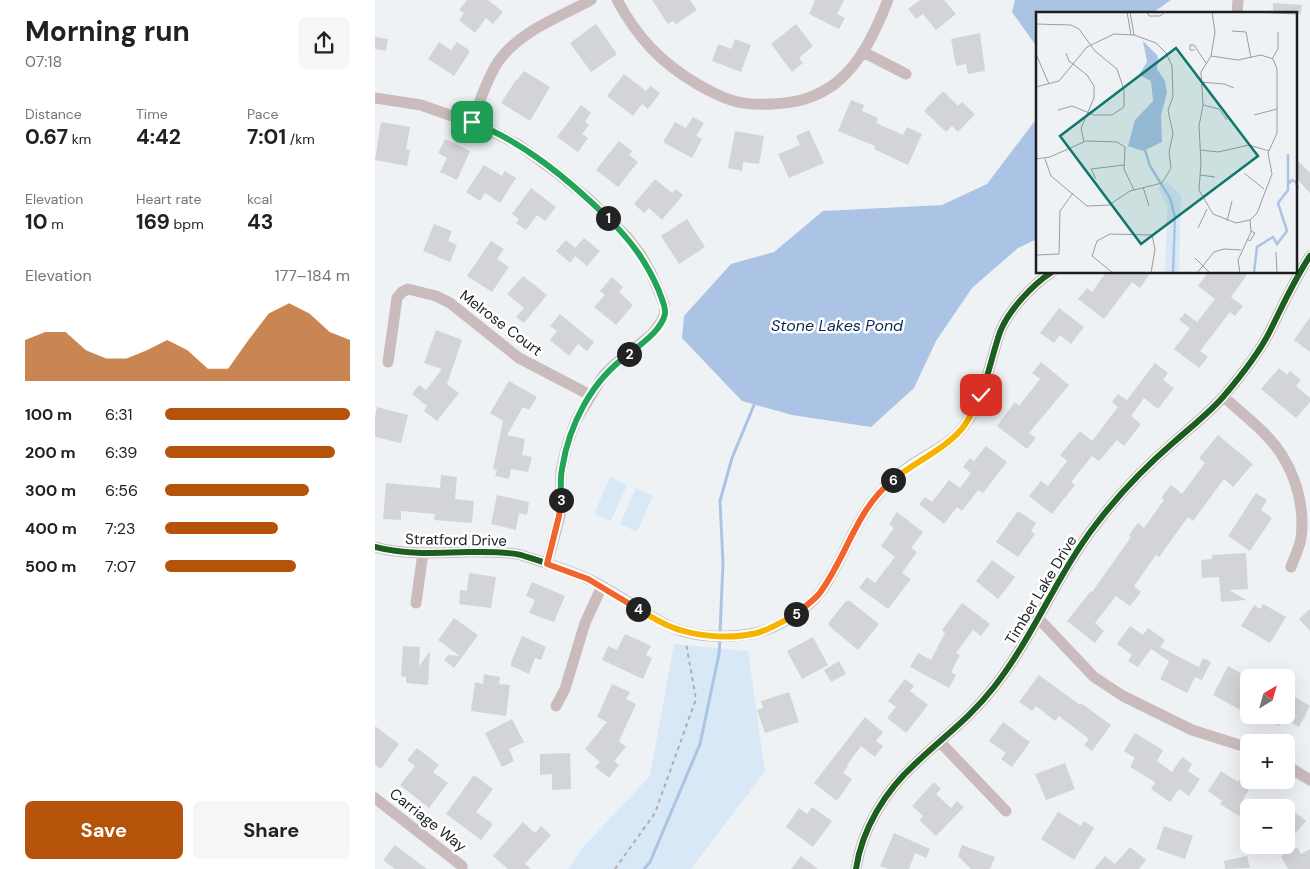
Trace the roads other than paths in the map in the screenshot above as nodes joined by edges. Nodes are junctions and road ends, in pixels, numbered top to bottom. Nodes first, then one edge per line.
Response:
1 (591, 0) edge
2 (617, 0) edge
3 (888, 0) edge
4 (863, 52) junction
5 (906, 74) dead end
6 (375, 98) edge
7 (472, 122) junction
8 (1310, 256) edge
9 (1306, 272) edge
10 (1049, 274) edge
11 (388, 362) dead end
12 (590, 395) junction
13 (1223, 397) junction
14 (375, 547) edge
15 (423, 553) junction
16 (547, 564) junction
17 (1291, 567) dead end
18 (602, 586) junction
19 (416, 603) dead end
20 (1039, 619) junction
21 (556, 706) dead end
22 (940, 742) junction
23 (1240, 745) edge
24 (1295, 771) edge
25 (1310, 780) edge
26 (375, 798) edge
27 (1006, 811) dead end
28 (462, 868) edge
29 (856, 869) edge

1 - 7 street
2 - 4 street
3 - 4 street
4 - 5 street
6 - 7 street
7 - 12 street
8 - 9 street, Timber Lake Drive
9 - 13 street, Timber Lake Drive
10 - 18 street, Stratford Drive
11 - 12 street, Melrose Court
12 - 16 street
13 - 17 street
13 - 20 street, Timber Lake Drive
14 - 15 street, Stratford Drive
15 - 16 street, Stratford Drive
15 - 19 street
16 - 18 street, Stratford Drive
18 - 21 street
20 - 22 street, Timber Lake Drive
20 - 23 street
22 - 27 street
22 - 29 street, Timber Lake Drive
24 - 25 street
26 - 28 street, Carriage Way

